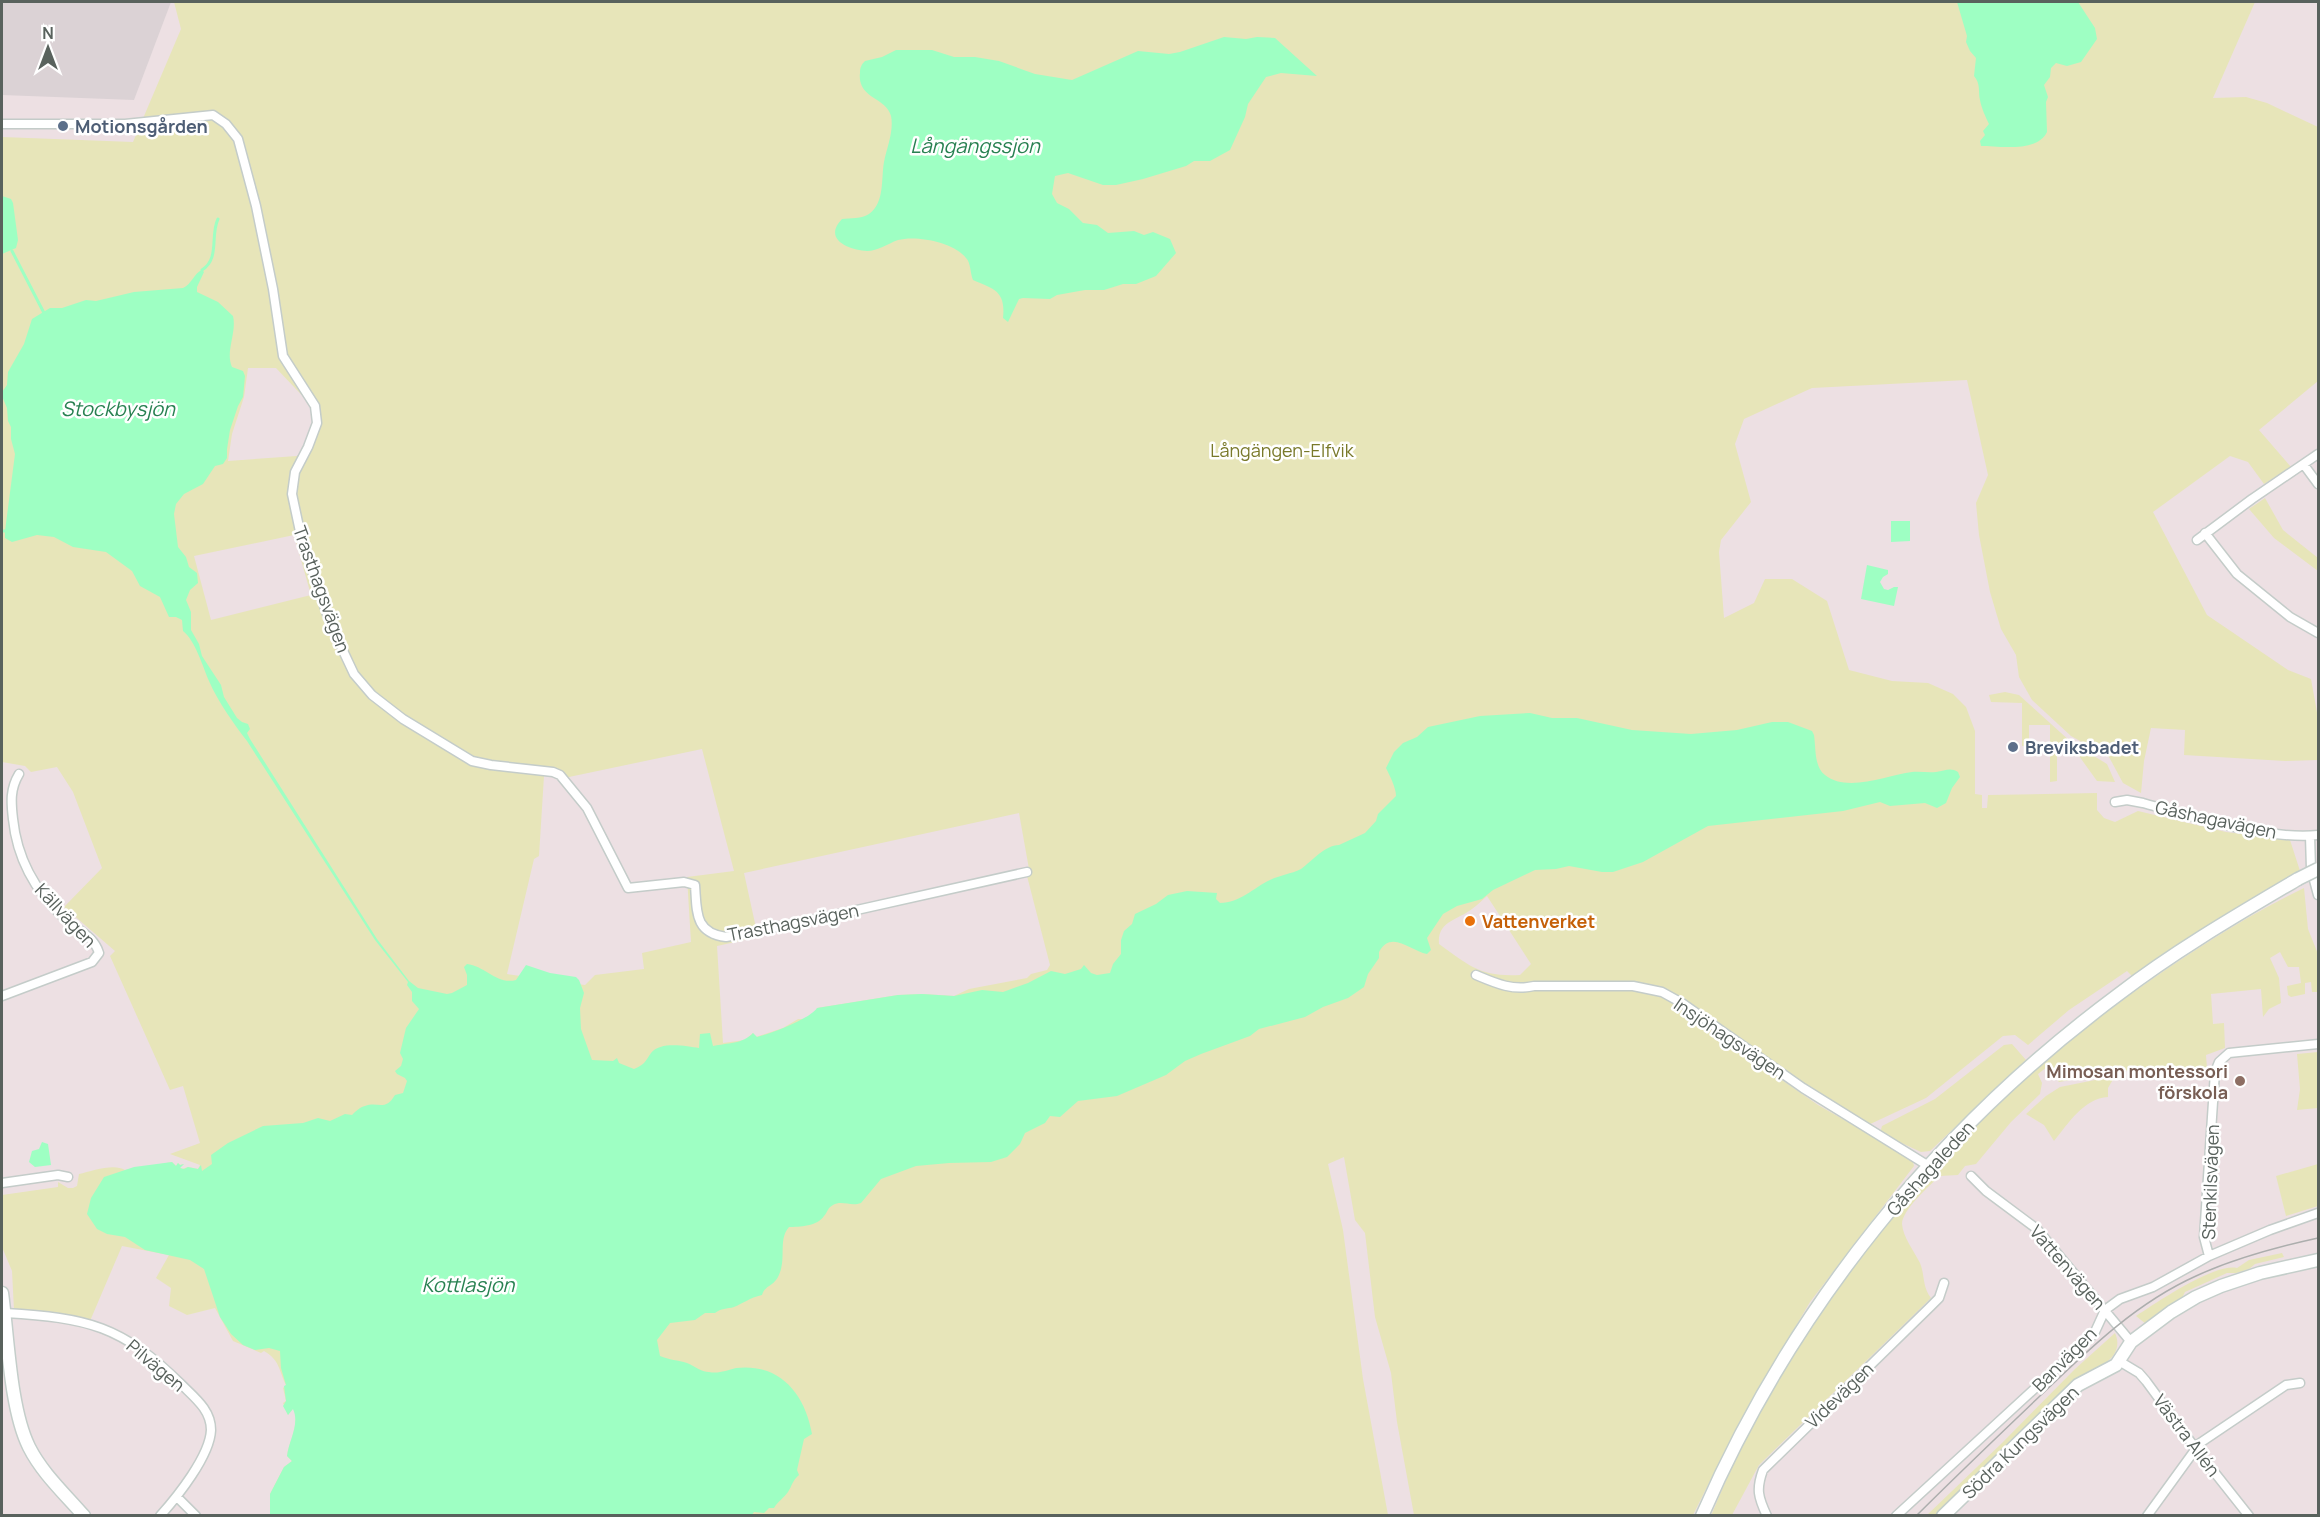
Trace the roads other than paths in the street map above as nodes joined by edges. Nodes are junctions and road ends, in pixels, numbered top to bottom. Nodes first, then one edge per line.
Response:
1 (2, 124) edge
2 (2319, 454) edge
3 (2304, 465) junction
4 (2319, 484) edge
5 (2205, 533) junction
6 (2197, 540) dead end
7 (2319, 633) edge
8 (19, 774) dead end
9 (2115, 802) dead end
10 (2314, 836) edge
11 (2319, 869) edge
12 (1027, 872) dead end
13 (2319, 878) edge
14 (2299, 882) junction
15 (2319, 895) edge
16 (1476, 975) dead end
17 (2, 996) edge
18 (2319, 1044) edge
19 (1927, 1165) junction
20 (1971, 1176) dead end
21 (68, 1177) dead end
22 (2, 1183) edge
23 (2319, 1213) edge
24 (2209, 1256) junction
25 (2319, 1260) edge
26 (1944, 1282) dead end
27 (2, 1293) edge
28 (2105, 1310) junction
29 (4, 1313) junction
30 (2131, 1342) junction
31 (6, 1361) edge
32 (2120, 1361) junction
33 (2300, 1383) dead end
34 (2196, 1449) junction
35 (177, 1497) junction
36 (84, 1515) edge
37 (160, 1515) edge
38 (196, 1515) edge
39 (1702, 1515) edge
40 (1767, 1515) edge
41 (1896, 1515) edge
42 (1943, 1515) edge
43 (2147, 1515) edge
44 (2249, 1515) edge

1 - 12 street, Trasthagsvägen
2 - 3 street
3 - 4 street
3 - 5 street
5 - 6 street
5 - 7 street
8 - 17 street, Källvägen
9 - 10 street, Gåshagavägen
10 - 15 street
11 - 14 main road, Gåshagaleden, bridge
13 - 14 main road, Gåshagaleden
14 - 19 main road, Gåshagaleden
16 - 19 street, Insjöhagsvägen
18 - 24 street, Stenkilsvägen
19 - 39 main road, Gåshagaleden
20 - 28 street, Vattenvägen
21 - 22 street
23 - 24 street, Banvägen
24 - 28 street, Banvägen
25 - 30 main road, Södra Kungsvägen
26 - 40 street, Videvägen
27 - 29 main road
28 - 30 street, Vattenvägen
28 - 41 street, Banvägen
29 - 31 main road
29 - 35 street, Pilvägen
30 - 32 main road, Södra Kungsvägen
31 - 36 main road
32 - 34 street, Västra Allén
32 - 42 main road, Södra Kungsvägen
33 - 34 street
34 - 43 street
34 - 44 street, Västra Allén
35 - 37 street, Pilvägen
35 - 38 street

